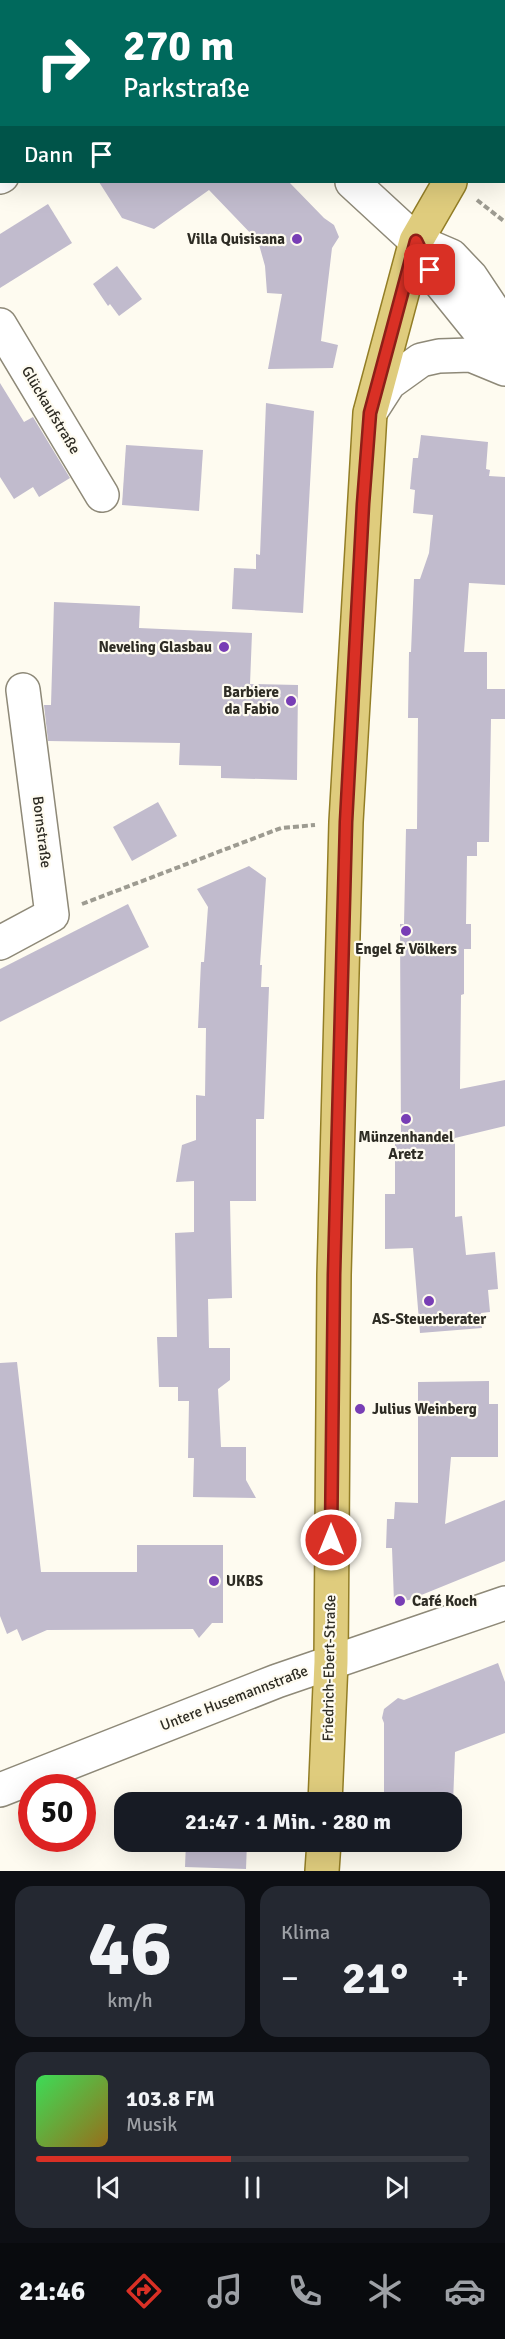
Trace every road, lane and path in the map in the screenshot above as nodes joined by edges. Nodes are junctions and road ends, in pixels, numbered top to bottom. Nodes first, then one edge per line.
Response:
1 (353, 183) edge
2 (449, 183) edge
3 (416, 241) junction
4 (0, 325) edge
5 (505, 328) edge
6 (505, 363) edge
7 (505, 369) edge
8 (370, 413) junction
9 (102, 495) dead end
10 (23, 690) dead end
11 (346, 822) junction
12 (52, 915) junction
13 (0, 943) edge
14 (505, 1603) edge
15 (331, 1662) junction
16 (0, 1790) edge
17 (325, 1792) edge
18 (323, 1852) edge
19 (322, 1871) edge

1 - 3 street
2 - 3 main road, Friedrich-Ebert-Straße
3 - 5 street
3 - 6 street
3 - 8 main road, Friedrich-Ebert-Straße
4 - 9 street, Glückaufstraße
7 - 8 street
8 - 11 main road, Friedrich-Ebert-Straße
10 - 12 street, Bornstraße
11 - 12 path
11 - 15 main road, Friedrich-Ebert-Straße
12 - 13 street
14 - 15 street, Untere Husemannstraße
15 - 16 street, Untere Husemannstraße
15 - 17 main road, Friedrich-Ebert-Straße
18 - 19 main road

